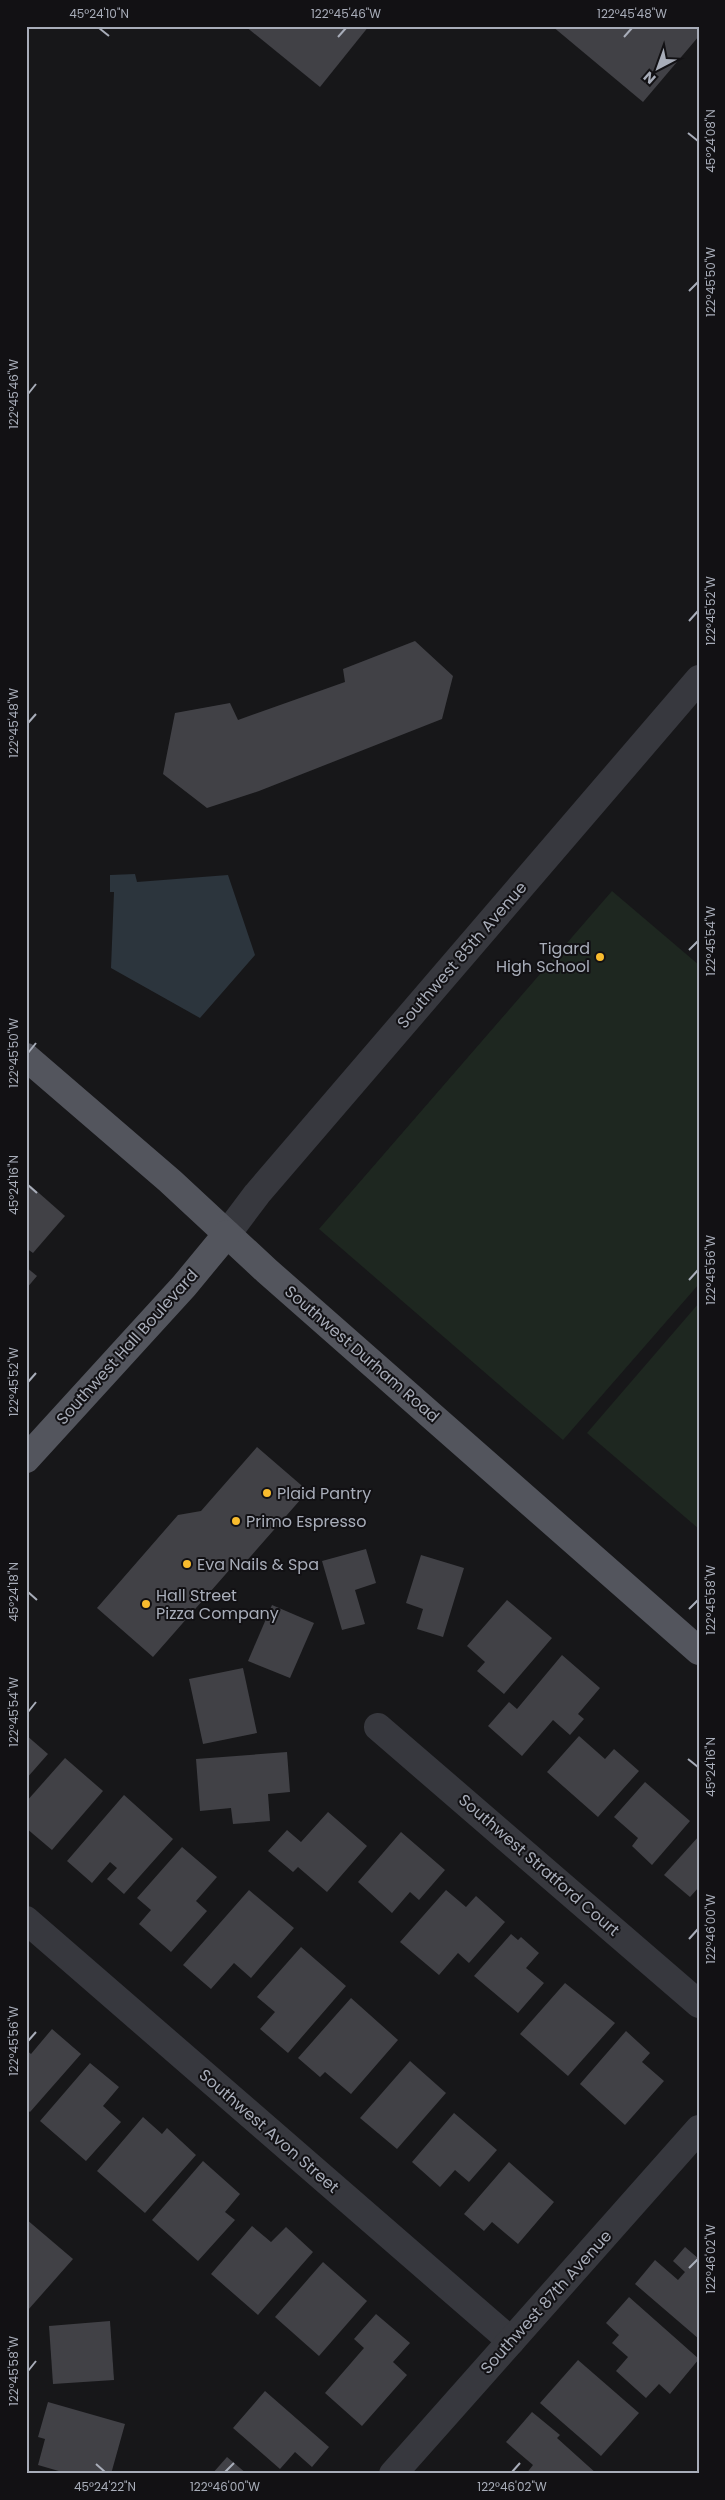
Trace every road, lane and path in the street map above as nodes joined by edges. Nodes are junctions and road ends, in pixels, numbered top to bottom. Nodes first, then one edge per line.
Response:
1 (699, 679) edge
2 (26, 1057) edge
3 (227, 1234) junction
4 (26, 1459) edge
5 (699, 1651) edge
6 (378, 1727) dead end
7 (26, 1920) edge
8 (699, 2004) edge
9 (699, 2129) edge
10 (511, 2341) junction
11 (393, 2474) edge

1 - 3 street, Southwest 85th Avenue
2 - 3 main road, Southwest Durham Road
3 - 4 main road, Southwest Hall Boulevard
3 - 5 main road, Southwest Durham Road
6 - 8 street, Southwest Stratford Court
7 - 10 street, Southwest Avon Street
9 - 10 street, Southwest 87th Avenue
10 - 11 street, Southwest 87th Avenue

